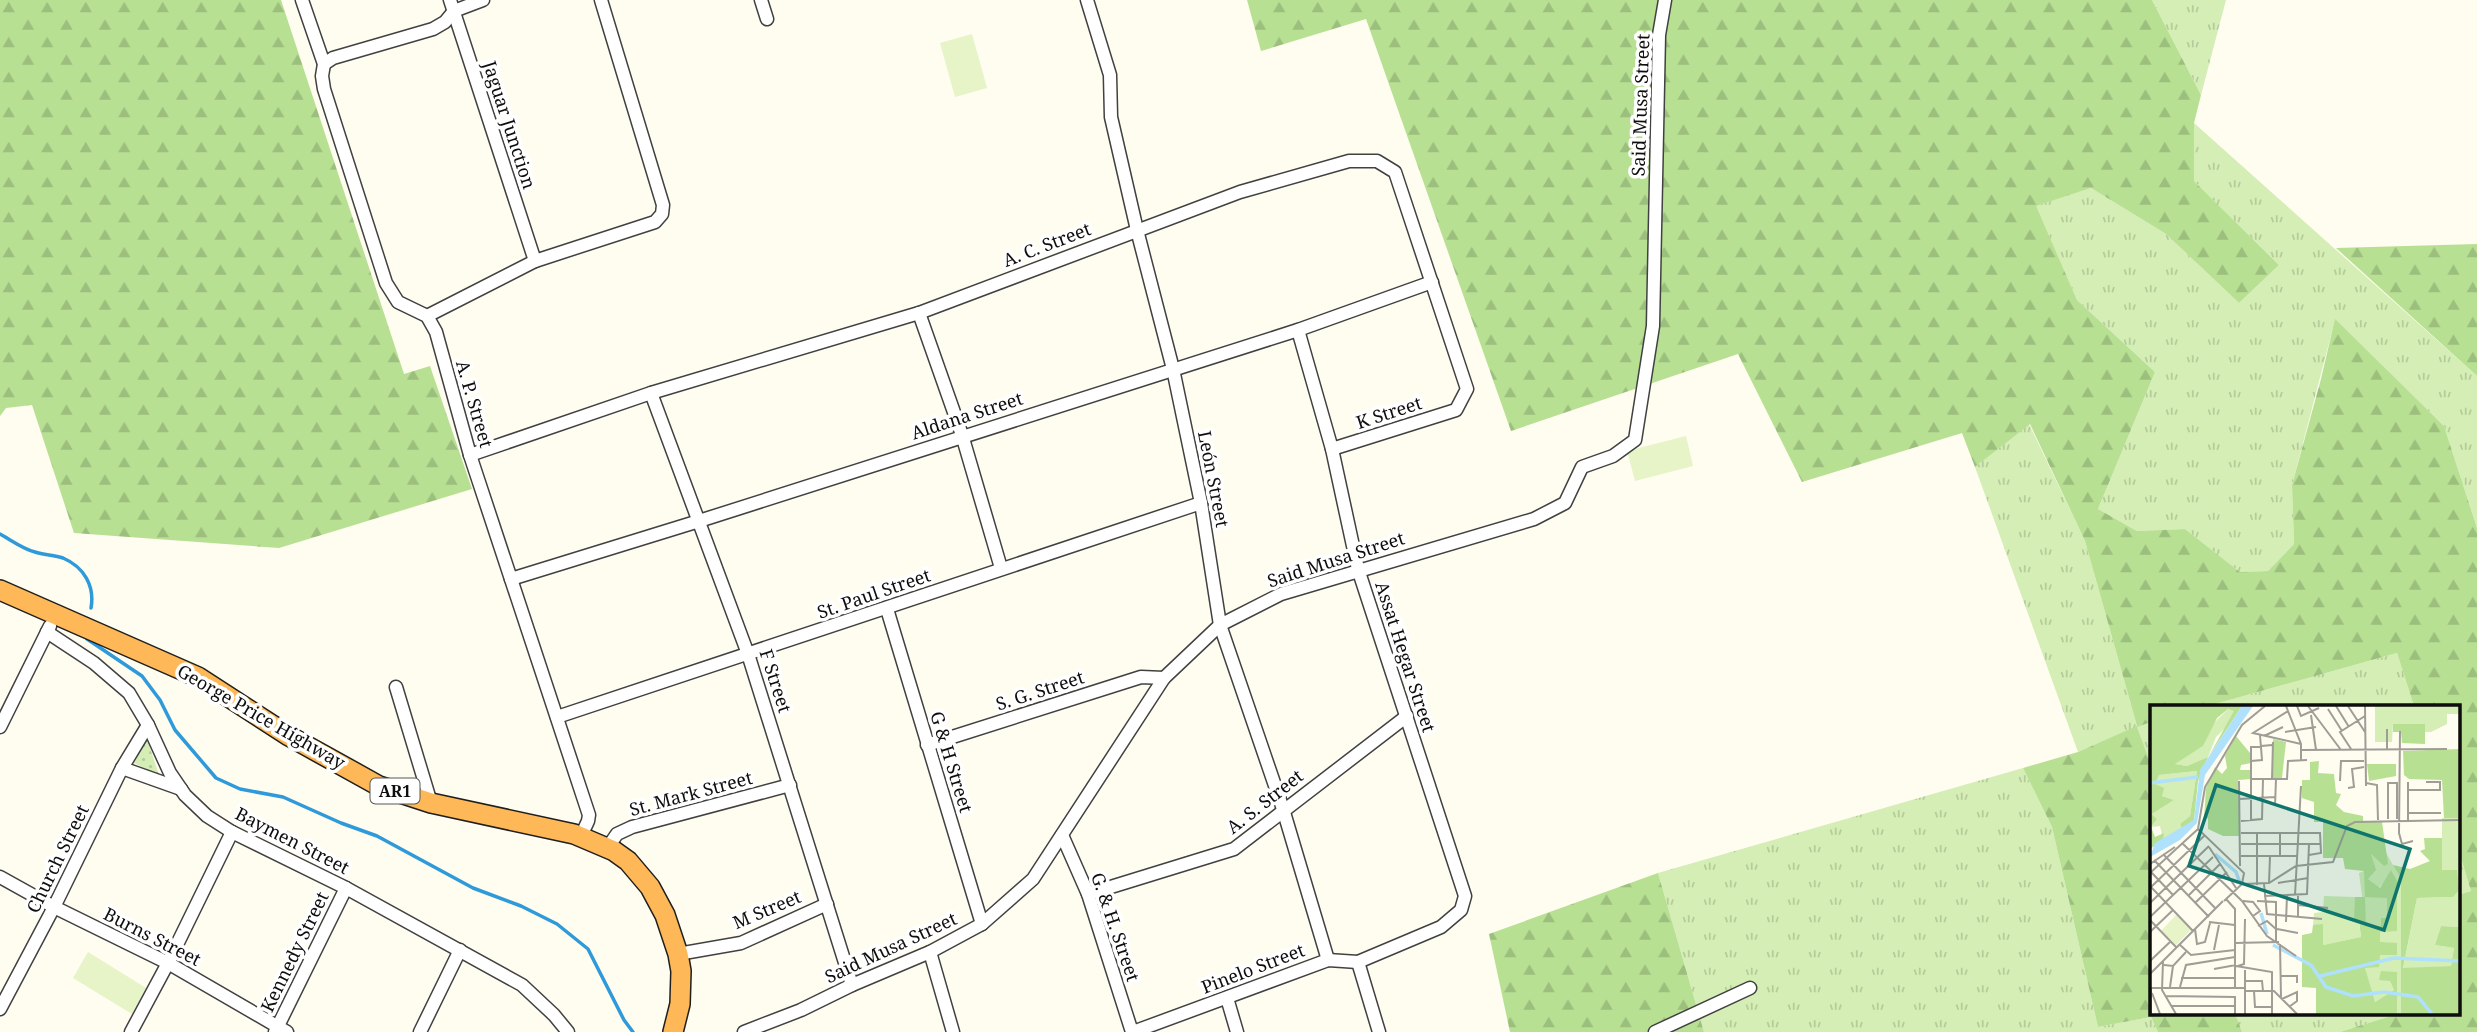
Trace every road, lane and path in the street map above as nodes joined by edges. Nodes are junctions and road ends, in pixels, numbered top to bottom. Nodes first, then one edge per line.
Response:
1 (302, 0) edge
2 (483, 0) edge
3 (601, 0) edge
4 (761, 0) edge
5 (1087, 0) edge
6 (1665, 0) edge
7 (452, 5) edge
8 (768, 19) dead end
9 (324, 64) junction
10 (1137, 230) junction
11 (535, 261) junction
12 (1432, 282) junction
13 (919, 313) junction
14 (428, 316) junction
15 (1298, 330) junction
16 (1173, 369) junction
17 (651, 393) junction
18 (1456, 410) joint
19 (962, 435) junction
20 (1332, 449) junction
21 (470, 455) junction
22 (1201, 503) junction
23 (699, 521) junction
24 (1001, 568) junction
25 (1357, 569) junction
26 (511, 579) junction
27 (0, 590) edge
28 (887, 609) junction
29 (58, 614) junction
30 (1220, 625) junction
31 (47, 632) junction
32 (748, 654) junction
33 (1164, 678) junction
34 (396, 687) dead end
35 (1407, 716) junction
36 (557, 717) junction
37 (148, 725) junction
38 (0, 727) edge
39 (927, 745) junction
40 (122, 768) junction
41 (790, 785) junction
42 (181, 789) junction
43 (431, 803) junction
44 (1283, 809) junction
45 (232, 832) junction
46 (1062, 835) junction
47 (581, 836) junction
48 (608, 848) junction
49 (0, 877) edge
50 (346, 888) junction
51 (1088, 894) junction
52 (827, 904) junction
53 (54, 907) junction
54 (1461, 910) joint
55 (982, 924) junction
56 (460, 950) junction
57 (930, 952) junction
58 (678, 954) junction
59 (1328, 960) junction
60 (1358, 962) junction
61 (168, 963) junction
62 (852, 985) junction
63 (1750, 988) dead end
64 (1227, 998) junction
65 (0, 1009) edge
66 (280, 1030) edge
67 (131, 1032) edge
68 (420, 1032) edge
69 (568, 1032) edge
70 (673, 1032) edge
71 (744, 1032) edge
72 (953, 1032) edge
73 (1132, 1032) edge
74 (1237, 1032) edge
75 (1379, 1032) edge
76 (1656, 1032) edge

1 - 9 street
2 - 7 street
3 - 11 street
4 - 8 street
5 - 10 street, León Street
6 - 25 street, Said Musa Street
7 - 9 street
7 - 11 street, Jaguar Junction
9 - 14 street
10 - 12 street, A. C. Street
10 - 13 street, A. C. Street
10 - 16 street, León Street
11 - 14 street
12 - 15 street, Aldana Street
12 - 18 street, A. C. Street
13 - 17 street, A. C. Street
13 - 19 street
14 - 21 street, A. P. Street
15 - 16 street, Aldana Street
15 - 20 street, Assat Hegar Street
16 - 19 street, Aldana Street
16 - 22 street, León Street
17 - 21 street, A. C. Street
17 - 23 street, F Street
18 - 20 street, K Street
19 - 23 street, Aldana Street
19 - 24 street
20 - 25 street, Assat Hegar Street
21 - 26 street, A. P. Street
22 - 24 street, St. Paul Street
22 - 30 street, León Street
23 - 26 street, Aldana Street
23 - 32 street, F Street
24 - 28 street, St. Paul Street
25 - 30 street, Said Musa Street
25 - 35 street, Assat Hegar Street
26 - 36 street, A. P. Street
27 - 29 highway, George Price Highway / AR1
28 - 32 street, St. Paul Street
28 - 39 street, G & H Street
29 - 31 street
29 - 43 highway, George Price Highway / AR1
30 - 33 street, Said Musa Street
30 - 44 street, León Street
31 - 37 street, Baymen Street
31 - 38 street
32 - 36 street, St. Paul Street
32 - 41 street, F Street
33 - 39 street, S. G. Street
33 - 46 street, Said Musa Street
34 - 43 street
35 - 44 street, A. S. Street
35 - 54 street, Assat Hegar Street
36 - 47 street, A. P. Street
37 - 40 street, Church Street
37 - 42 street, Baymen Street
39 - 55 street, G & H Street
40 - 42 street
40 - 53 street, Church Street
41 - 48 street, St. Mark Street
41 - 52 street, F Street
42 - 45 street, Baymen Street
43 - 47 highway, George Price Highway / AR1
44 - 51 street, A. S. Street
44 - 59 street, León Street
45 - 50 street, Baymen Street
45 - 61 street
46 - 51 street, G. & H. Street
46 - 55 street, Said Musa Street
47 - 48 highway, George Price Highway / AR1
48 - 58 highway, George Price Highway / AR1
49 - 53 street, Burns Street
50 - 56 street, Baymen Street
50 - 66 street, Kennedy Street
51 - 73 street, G. & H. Street
52 - 58 street, M Street
52 - 62 street, F Street
53 - 61 street, Burns Street
53 - 65 street, Church Street
54 - 60 street, Pinelo Street
55 - 57 street, Said Musa Street
56 - 68 street
56 - 69 street, Baymen Street
57 - 62 street, Said Musa Street
57 - 72 street
58 - 70 highway, George Price Highway / AR1
59 - 60 street, Pinelo Street
59 - 64 street, Pinelo Street
60 - 75 street
61 - 66 street, Burns Street
61 - 67 street
62 - 71 street, Said Musa Street
63 - 76 street
64 - 73 street, Pinelo Street
64 - 74 street

